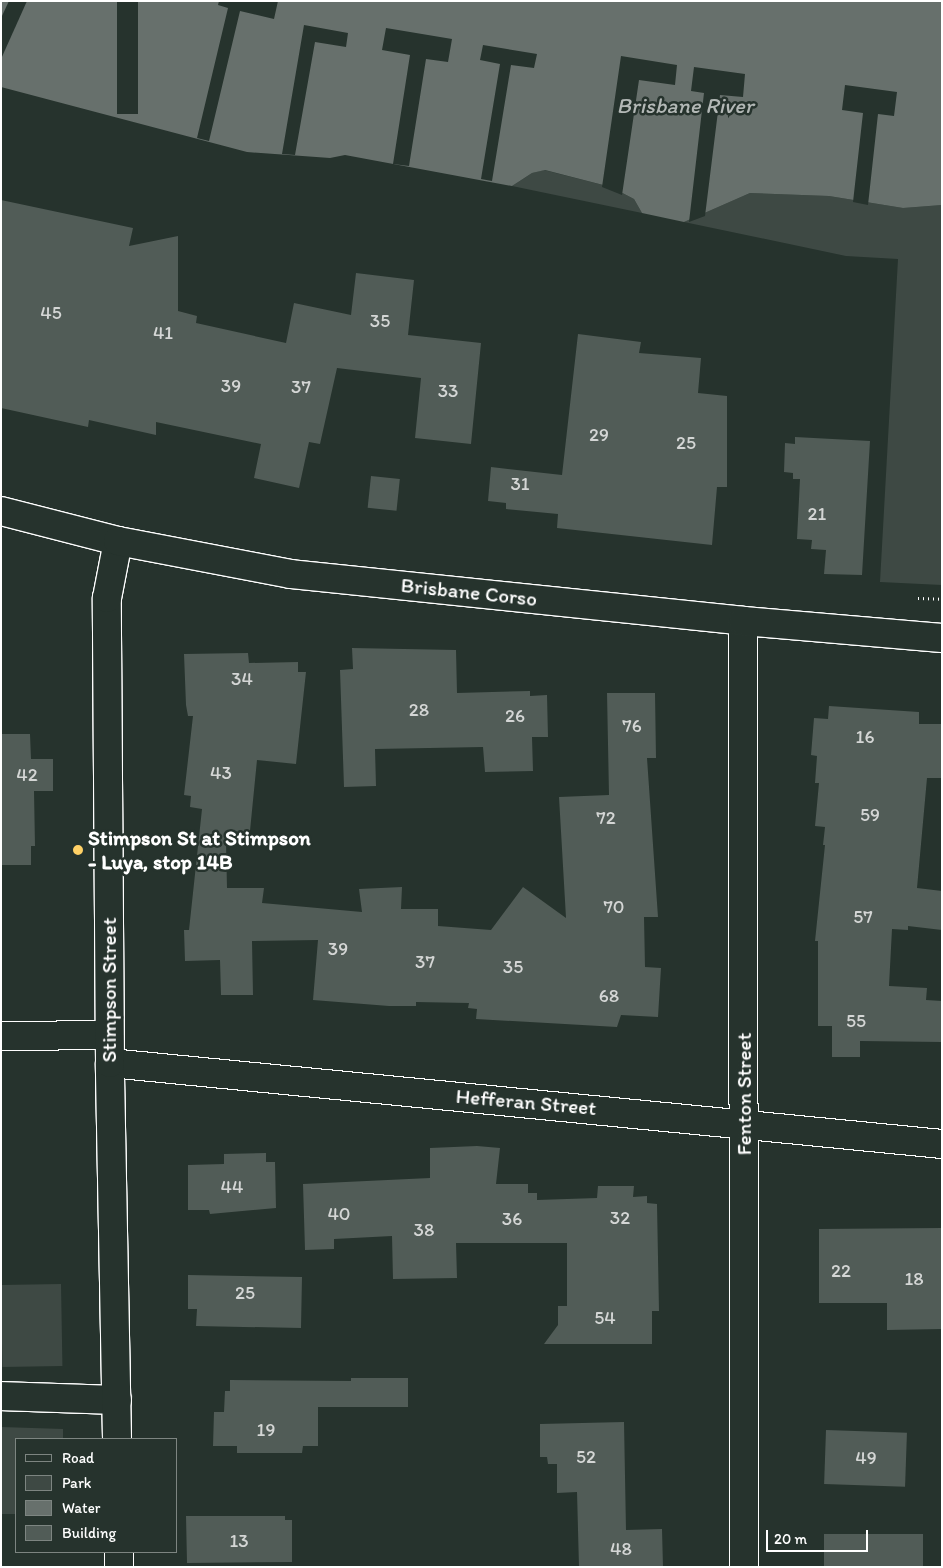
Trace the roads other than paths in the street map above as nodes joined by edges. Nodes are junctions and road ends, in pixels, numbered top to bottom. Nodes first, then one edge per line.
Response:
1 (1, 511) edge
2 (118, 541) junction
3 (743, 621) junction
4 (942, 638) edge
5 (109, 1035) junction
6 (1, 1036) edge
7 (110, 1063) junction
8 (744, 1123) junction
9 (942, 1144) edge
10 (1, 1396) edge
11 (117, 1400) junction
12 (117, 1438) edge
13 (119, 1553) edge
14 (119, 1567) edge
15 (744, 1567) edge

1 - 2 street, Brisbane Corso
2 - 3 street, Brisbane Corso
2 - 5 street, Stimpson Street
3 - 4 street, Brisbane Corso
3 - 8 street, Fenton Street
5 - 6 street
5 - 7 street, Stimpson Street
7 - 8 street, Hefferan Street
7 - 11 street, Stimpson Street
8 - 9 street, Hefferan Street
8 - 15 street, Fenton Street
10 - 11 street
11 - 12 street, Stimpson Street
13 - 14 street

